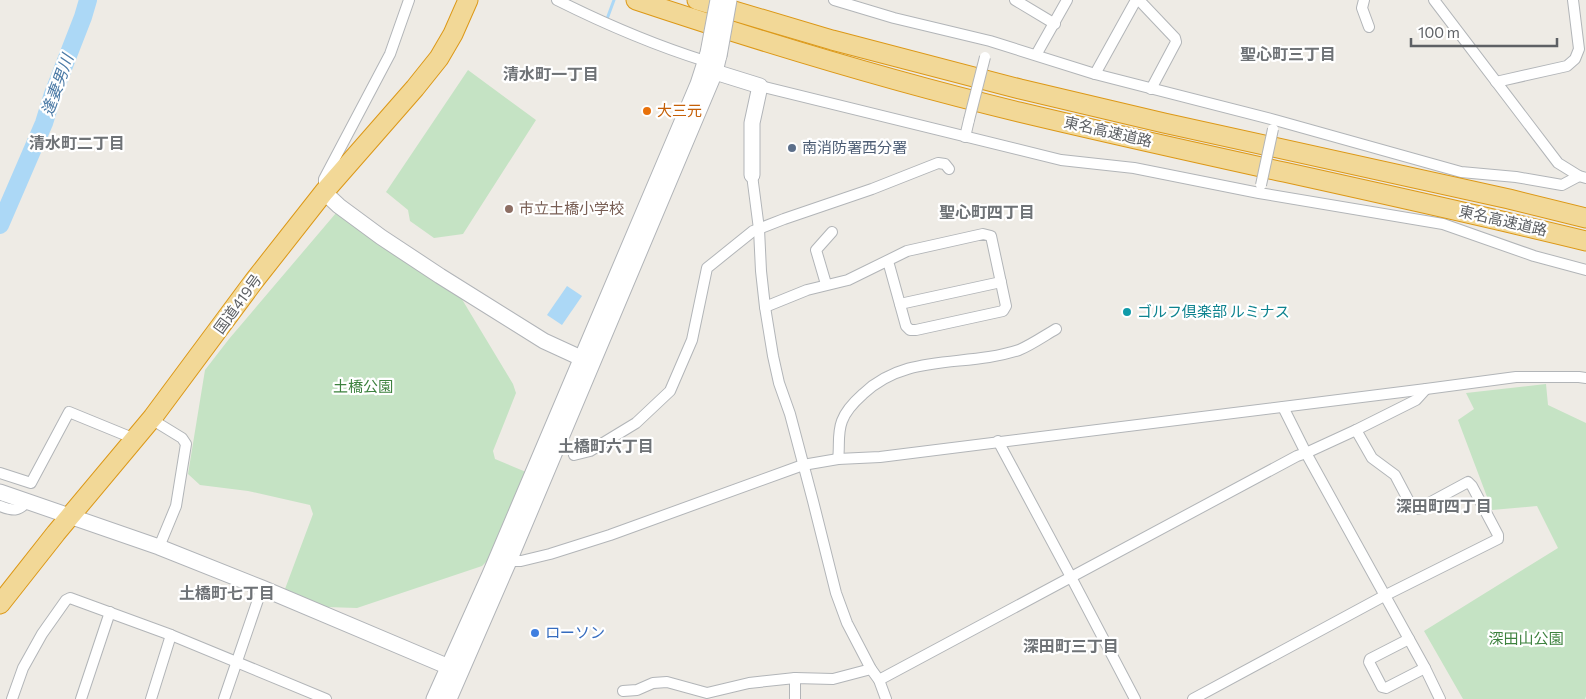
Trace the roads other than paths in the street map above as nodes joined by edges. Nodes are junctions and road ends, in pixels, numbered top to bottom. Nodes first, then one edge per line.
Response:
1 (409, 0) edge
2 (468, 0) edge
3 (557, 0) edge
4 (636, 0) edge
5 (697, 0) edge
6 (718, 0) edge
7 (729, 0) edge
8 (834, 0) edge
9 (1015, 0) edge
10 (1068, 0) edge
11 (1137, 0) edge
12 (1364, 0) edge
13 (1434, 0) edge
14 (1573, 0) edge
15 (1055, 24) junction
16 (1369, 27) dead end
17 (990, 41) junction
18 (1036, 55) junction
19 (713, 60) junction
20 (1095, 74) junction
21 (1496, 82) junction
22 (760, 86) junction
23 (1151, 89) junction
24 (1274, 124) junction
25 (965, 137) junction
26 (949, 169) dead end
27 (752, 175) joint
28 (1582, 177) edge
29 (1260, 189) junction
30 (324, 192) junction
31 (1586, 218) edge
32 (759, 229) junction
33 (832, 232) dead end
34 (1586, 241) edge
35 (888, 261) junction
36 (1586, 270) edge
37 (1001, 282) junction
38 (826, 284) junction
39 (900, 304) junction
40 (765, 307) junction
41 (1056, 329) dead end
42 (581, 358) junction
43 (1586, 378) edge
44 (1426, 389) junction
45 (1283, 407) junction
46 (152, 419) junction
47 (1356, 430) junction
48 (135, 439) junction
49 (998, 441) junction
50 (1306, 453) junction
51 (574, 454) dead end
52 (838, 459) junction
53 (804, 465) junction
54 (0, 473) edge
55 (1, 497) edge
56 (71, 516) junction
57 (159, 547) junction
58 (509, 561) junction
59 (1072, 576) junction
60 (262, 588) junction
61 (1384, 596) junction
62 (0, 604) edge
63 (110, 612) junction
64 (172, 635) junction
65 (1409, 639) junction
66 (236, 662) junction
67 (1425, 668) junction
68 (454, 669) junction
69 (871, 669) junction
70 (795, 678) junction
71 (879, 680) junction
72 (623, 691) dead end
73 (301, 694) edge
74 (637, 695) edge
75 (12, 699) edge
76 (81, 699) edge
77 (151, 699) edge
78 (224, 699) edge
79 (326, 699) edge
80 (434, 699) edge
81 (448, 699) edge
82 (795, 699) edge
83 (886, 699) edge
84 (1135, 699) edge
85 (1193, 699) edge
86 (1440, 699) edge

1 - 30 street
2 - 30 highway, 国道419号
3 - 19 street
4 - 34 highway, 東名高速道路
5 - 31 highway, 東名高速道路
6 - 19 street, bridge
7 - 19 street, bridge
8 - 17 street
9 - 15 street
10 - 15 street
11 - 20 street
11 - 23 street
12 - 16 street
13 - 21 street
14 - 21 street
15 - 18 street
17 - 18 street
17 - 25 street, bridge
18 - 20 street
19 - 22 street
19 - 42 street
19 - 58 street
20 - 23 street
21 - 28 street
22 - 25 street
22 - 27 street
23 - 24 street
24 - 28 street
24 - 29 street, bridge
25 - 29 street
26 - 32 street
27 - 32 street
29 - 36 street
30 - 42 street
30 - 46 highway, 国道419号
32 - 40 street
32 - 51 street
33 - 38 street
35 - 37 street
35 - 38 street
35 - 39 street
37 - 39 street
37 - 39 street
38 - 40 street
40 - 53 street
41 - 52 street
42 - 68 street
43 - 44 street
44 - 45 street
44 - 47 street
45 - 49 street
45 - 50 street
46 - 48 highway, 国道419号
46 - 57 street
47 - 50 street
47 - 61 street
48 - 54 street
48 - 56 highway, 国道419号
49 - 52 street
49 - 59 street
50 - 59 street
50 - 61 street
52 - 53 street
53 - 58 street
53 - 69 street
55 - 56 street
56 - 57 street
56 - 62 highway, 国道419号
57 - 60 street
58 - 68 street
59 - 71 street
59 - 84 street
60 - 66 street
60 - 68 street
61 - 65 street
61 - 85 street
63 - 64 street
63 - 75 street
63 - 76 street
64 - 66 street
64 - 77 street
65 - 67 street
65 - 67 street
66 - 73 street
66 - 78 street
67 - 86 street
68 - 80 street
68 - 81 street
69 - 70 street
69 - 71 street
70 - 74 street
70 - 82 street
71 - 83 street
72 - 74 street
73 - 79 street

